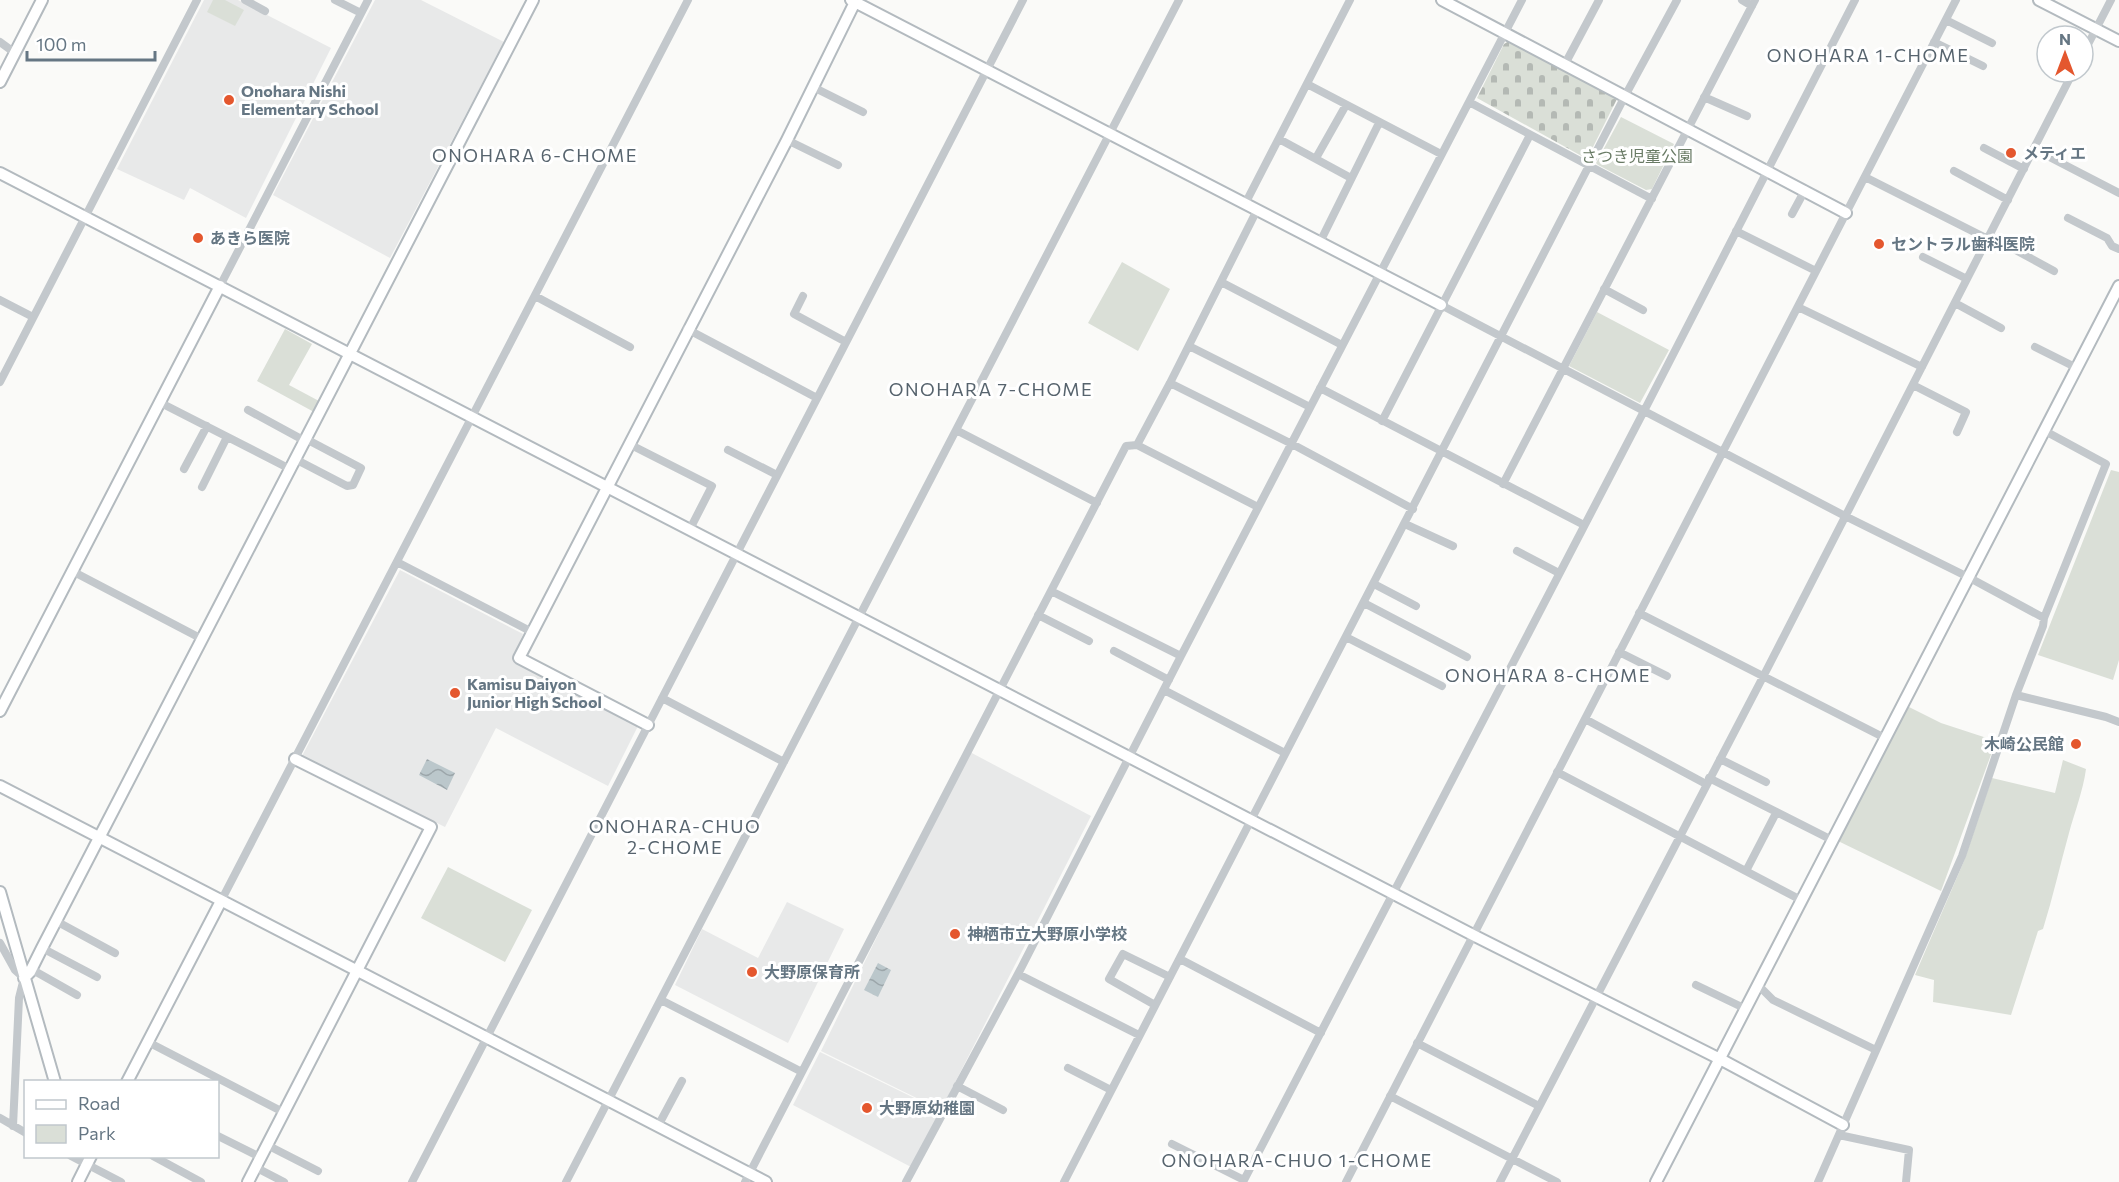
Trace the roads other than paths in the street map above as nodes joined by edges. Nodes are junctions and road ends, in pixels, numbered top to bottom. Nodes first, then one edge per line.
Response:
1 (42, 0) edge
2 (197, 0) edge
3 (245, 0) edge
4 (334, 0) edge
5 (368, 0) edge
6 (533, 0) edge
7 (688, 0) edge
8 (1023, 0) edge
9 (1179, 0) edge
10 (1350, 0) edge
11 (1443, 0) edge
12 (1522, 0) edge
13 (1599, 0) edge
14 (1677, 0) edge
15 (1742, 0) edge
16 (1855, 0) edge
17 (1956, 0) edge
18 (2039, 0) edge
19 (2111, 0) edge
20 (854, 1) edge
21 (1753, 3) edge
22 (265, 11) dead end
23 (361, 14) junction
24 (1946, 20) junction
25 (2096, 29) junction
26 (1505, 33) junction
27 (2119, 41) edge
28 (0, 42) edge
29 (1934, 42) junction
30 (1992, 43) dead end
31 (15, 53) junction
32 (1565, 64) junction
33 (1983, 66) dead end
34 (987, 71) junction
35 (0, 82) edge
36 (1307, 84) junction
37 (2067, 84) edge
38 (813, 87) junction
39 (1625, 96) junction
40 (1704, 97) junction
41 (1469, 102) junction
42 (1346, 105) junction
43 (863, 112) dead end
44 (1747, 116) dead end
45 (1379, 123) junction
46 (1688, 129) junction
47 (1108, 134) junction
48 (1530, 135) junction
49 (1279, 139) junction
50 (787, 140) junction
51 (1984, 148) dead end
52 (2034, 149) junction
53 (1441, 154) junction
54 (1316, 158) junction
55 (838, 165) dead end
56 (1589, 166) junction
57 (2024, 169) junction
58 (1767, 170) junction
59 (1954, 171) dead end
60 (0, 173) edge
61 (1865, 177) junction
62 (1351, 178) junction
63 (1805, 190) junction
64 (2119, 193) edge
65 (1652, 199) junction
66 (2008, 200) junction
67 (1245, 204) junction
68 (1257, 210) junction
69 (1846, 213) junction
70 (1792, 214) dead end
71 (85, 216) junction
72 (2068, 218) dead end
73 (1736, 231) junction
74 (1989, 237) junction
75 (1320, 242) junction
76 (2119, 249) edge
77 (1923, 258) dead end
78 (1816, 271) junction
79 (2055, 271) dead end
80 (1380, 273) junction
81 (1967, 279) junction
82 (1221, 282) junction
83 (220, 286) junction
84 (2119, 286) edge
85 (1604, 289) junction
86 (535, 296) junction
87 (803, 296) dead end
88 (0, 300) edge
89 (1955, 303) junction
90 (1441, 305) junction
91 (1798, 307) junction
92 (1643, 310) dead end
93 (33, 317) junction
94 (2001, 328) dead end
95 (687, 329) junction
96 (1502, 336) junction
97 (846, 342) junction
98 (1342, 345) junction
99 (1189, 346) junction
100 (630, 347) dead end
101 (2035, 347) dead end
102 (350, 354) junction
103 (1922, 368) junction
104 (2077, 368) junction
105 (1563, 369) junction
106 (0, 382) edge
107 (1170, 383) junction
108 (1913, 385) junction
109 (1320, 388) junction
110 (817, 398) junction
111 (159, 402) junction
112 (1310, 407) junction
113 (248, 410) dead end
114 (1644, 411) junction
115 (473, 417) junction
116 (1382, 421) junction
117 (207, 426) junction
118 (956, 430) junction
119 (2045, 431) junction
120 (1957, 432) dead end
121 (227, 437) junction
122 (305, 440) junction
123 (629, 444) junction
124 (1292, 444) junction
125 (1137, 445) junction
126 (728, 450) dead end
127 (1443, 452) junction
128 (1724, 452) junction
129 (293, 464) junction
130 (184, 469) dead end
131 (777, 475) junction
132 (1503, 484) junction
133 (608, 486) junction
134 (202, 487) dead end
135 (1097, 502) junction
136 (1258, 507) junction
137 (1413, 509) junction
138 (1845, 516) junction
139 (1405, 524) junction
140 (1584, 525) junction
141 (690, 529) junction
142 (1453, 546) dead end
143 (1517, 551) dead end
144 (737, 554) junction
145 (397, 562) junction
146 (72, 571) junction
147 (1559, 573) junction
148 (1968, 576) junction
149 (1374, 584) junction
150 (1051, 591) junction
151 (1364, 603) junction
152 (1416, 606) dead end
153 (1639, 612) junction
154 (1038, 615) junction
155 (859, 616) junction
156 (2044, 618) junction
157 (532, 632) junction
158 (1346, 637) junction
159 (202, 639) junction
160 (1089, 641) dead end
161 (1114, 651) dead end
162 (1619, 652) junction
163 (1181, 656) junction
164 (1467, 657) dead end
165 (1764, 675) junction
166 (1667, 676) dead end
167 (1169, 680) junction
168 (1442, 686) dead end
169 (1001, 689) junction
170 (1164, 690) junction
171 (4, 694) edge
172 (2016, 694) junction
173 (662, 698) junction
174 (0, 711) edge
175 (1584, 719) junction
176 (2119, 722) edge
177 (648, 725) junction
178 (1885, 738) junction
179 (1285, 753) junction
180 (1130, 758) junction
181 (295, 759) junction
182 (1720, 759) junction
183 (784, 762) junction
184 (1557, 772) junction
185 (1708, 781) junction
186 (1766, 782) dead end
187 (0, 786) edge
188 (1776, 813) junction
189 (1252, 820) junction
190 (1679, 836) junction
191 (99, 838) junction
192 (1832, 840) junction
193 (1746, 871) junction
194 (0, 892) edge
195 (1394, 893) junction
196 (1801, 900) junction
197 (221, 901) junction
198 (56, 921) junction
199 (1473, 935) junction
200 (0, 943) edge
201 (42, 948) junction
202 (115, 953) dead end
203 (1180, 959) junction
204 (357, 971) junction
205 (28, 973) junction
206 (1018, 974) junction
207 (97, 977) dead end
208 (1170, 977) junction
209 (1696, 985) dead end
210 (1758, 985) junction
211 (77, 995) dead end
212 (1596, 997) junction
213 (661, 1000) junction
214 (1155, 1005) junction
215 (1746, 1009) junction
216 (1322, 1033) junction
217 (1139, 1035) junction
218 (486, 1037) junction
219 (148, 1042) junction
220 (1417, 1043) junction
221 (1876, 1050) junction
222 (1720, 1059) junction
223 (1068, 1068) dead end
224 (802, 1072) junction
225 (55, 1080) edge
226 (128, 1080) edge
227 (682, 1081) dead end
228 (957, 1086) junction
229 (1111, 1090) junction
230 (1390, 1096) junction
231 (609, 1101) junction
232 (1539, 1106) junction
233 (1004, 1110) dead end
234 (283, 1112) junction
235 (0, 1118) edge
236 (13, 1126) junction
237 (658, 1126) junction
238 (1840, 1130) junction
239 (24, 1131) edge
240 (219, 1137) edge
241 (267, 1144) junction
242 (1172, 1144) dead end
243 (157, 1158) edge
244 (1512, 1159) junction
245 (89, 1161) edge
246 (258, 1162) junction
247 (318, 1171) dead end
248 (747, 1178) edge
249 (1243, 1181) edge
250 (78, 1182) edge
251 (121, 1182) edge
252 (201, 1182) edge
253 (248, 1182) edge
254 (285, 1182) edge
255 (412, 1182) edge
256 (566, 1182) edge
257 (766, 1182) edge
258 (906, 1182) edge
259 (1064, 1182) edge
260 (1346, 1182) edge
261 (1500, 1182) edge
262 (1557, 1182) edge
263 (1656, 1182) edge
264 (1818, 1182) edge
265 (1906, 1182) edge

1 - 31 street
2 - 71 street
3 - 22 street
4 - 23 street
5 - 23 street
6 - 102 street
7 - 86 street
8 - 34 street
9 - 47 street
10 - 36 street
11 - 26 street
12 - 26 street
13 - 32 street
14 - 39 street
15 - 21 street
16 - 58 street
17 - 24 street
18 - 25 street
19 - 25 street
20 - 34 street
20 - 38 street
21 - 40 street
23 - 83 street
24 - 29 street
24 - 30 street
25 - 27 street
26 - 32 street
26 - 41 street
28 - 31 street
29 - 33 street
29 - 61 street
31 - 35 street
32 - 39 street
34 - 47 street
34 - 97 street
36 - 42 street
36 - 49 street
37 - 52 street
38 - 43 street
38 - 50 street
39 - 46 street
39 - 56 street
40 - 44 street
40 - 46 street
41 - 48 street
41 - 53 street
42 - 45 street
42 - 54 street
45 - 53 street
45 - 62 street
46 - 58 street
46 - 65 street
47 - 67 street
47 - 118 street
48 - 56 street
48 - 90 street
49 - 54 street
49 - 67 street
50 - 55 street
50 - 95 street
51 - 57 street
52 - 57 street
52 - 64 street
53 - 80 street
54 - 62 street
56 - 65 street
56 - 96 street
57 - 66 street
58 - 63 street
58 - 73 street
59 - 66 street
60 - 71 street
61 - 69 street
61 - 74 street
62 - 75 street
63 - 69 street
63 - 70 street
65 - 85 street
66 - 74 street
67 - 68 street
68 - 75 street
68 - 82 street
69 - 78 street
71 - 83 street
71 - 93 street
72 - 76 street
73 - 78 street
73 - 114 street
74 - 79 street
74 - 81 street
75 - 80 street
77 - 81 street
78 - 91 street
80 - 90 street
80 - 98 street
81 - 89 street
82 - 98 street
82 - 99 street
83 - 102 street
83 - 111 street
84 - 104 street
85 - 92 street
85 - 105 street
86 - 100 street
86 - 115 street
87 - 97 street
88 - 93 street
89 - 94 street
89 - 103 street
90 - 96 street
90 - 116 street
91 - 103 street
91 - 128 street
93 - 106 street
95 - 110 street
95 - 123 street
96 - 105 street
96 - 127 street
97 - 110 street
98 - 109 street
99 - 107 street
99 - 112 street
101 - 104 street
102 - 115 street
102 - 122 street
103 - 108 street
104 - 119 street
105 - 114 street
105 - 132 street
107 - 124 street
107 - 125 street
108 - 120 street
108 - 138 street
109 - 112 street
109 - 116 street
110 - 131 street
111 - 117 street
111 - 146 street
112 - 124 street
113 - 122 street
114 - 128 street
114 - 140 street
115 - 133 street
115 - 145 street
116 - 127 street
117 - 121 street
117 - 130 street
118 - 135 street
118 - 155 street
119 - 148 street
119 - 156 street
121 - 129 street
121 - 134 street
122 - 129 street
122 - 129 street
123 - 133 street
123 - 141 street
124 - 136 street
124 - 137 street
125 - 135 street
125 - 136 street
126 - 131 street
127 - 132 street
127 - 137 street
128 - 138 street
128 - 153 street
129 - 159 street
131 - 144 street
132 - 140 street
133 - 141 street
133 - 157 street
135 - 150 street
136 - 163 street
137 - 139 street
138 - 148 street
138 - 165 street
139 - 142 street
139 - 149 street
140 - 147 street
141 - 144 street
143 - 147 street
144 - 155 street
144 - 173 street
145 - 157 street
145 - 181 street
146 - 159 street
146 - 171 street
147 - 195 street
148 - 156 street
148 - 178 street
149 - 151 street
149 - 152 street
150 - 154 street
150 - 163 street
151 - 158 street
151 - 164 street
153 - 162 street
153 - 165 street
154 - 160 street
154 - 169 street
155 - 169 street
155 - 183 street
156 - 172 street
157 - 177 street
158 - 168 street
158 - 179 street
159 - 191 street
161 - 167 street
162 - 166 street
162 - 175 street
163 - 167 street
165 - 178 street
165 - 182 street
167 - 170 street
169 - 180 street
169 - 224 street
170 - 179 street
170 - 180 street
171 - 174 street
172 - 176 street
172 - 221 street
173 - 177 street
173 - 183 street
175 - 184 street
175 - 185 street
177 - 218 street
178 - 192 street
179 - 189 street
180 - 189 street
180 - 206 street
181 - 197 street
181 - 204 street
182 - 185 street
182 - 186 street
183 - 213 street
184 - 190 street
184 - 199 street
185 - 188 street
185 - 190 street
187 - 191 street
188 - 192 street
188 - 193 street
189 - 195 street
189 - 203 street
190 - 193 street
190 - 212 street
191 - 197 street
191 - 198 street
192 - 196 street
193 - 196 street
194 - 205 street
195 - 199 street
195 - 216 street
196 - 210 street
197 - 204 street
197 - 219 street
198 - 201 street
198 - 202 street
199 - 212 street
199 - 220 street
200 - 205 street
201 - 205 street
201 - 207 street
203 - 208 street
203 - 216 street
204 - 218 street
204 - 234 street
205 - 211 street
205 - 225 street
205 - 236 street
206 - 217 street
206 - 228 street
208 - 214 street
208 - 214 street
209 - 215 street
210 - 215 street
210 - 221 street
212 - 222 street
212 - 232 street
213 - 224 street
213 - 231 street
214 - 217 street
215 - 222 street
216 - 249 street
217 - 229 street
218 - 231 street
218 - 255 street
219 - 226 street
219 - 234 street
220 - 230 street
220 - 232 street
221 - 238 street
222 - 238 street
222 - 263 street
223 - 229 street
224 - 248 street
227 - 237 street
228 - 233 street
228 - 258 street
229 - 259 street
230 - 244 street
230 - 260 street
231 - 237 street
231 - 256 street
232 - 244 street
234 - 241 street
235 - 236 street
236 - 239 street
237 - 248 street
238 - 264 street
238 - 265 street
240 - 246 street
241 - 246 street
241 - 247 street
242 - 249 street
243 - 252 street
244 - 261 street
244 - 262 street
245 - 250 street
245 - 251 street
246 - 253 street
246 - 254 street
248 - 257 street

